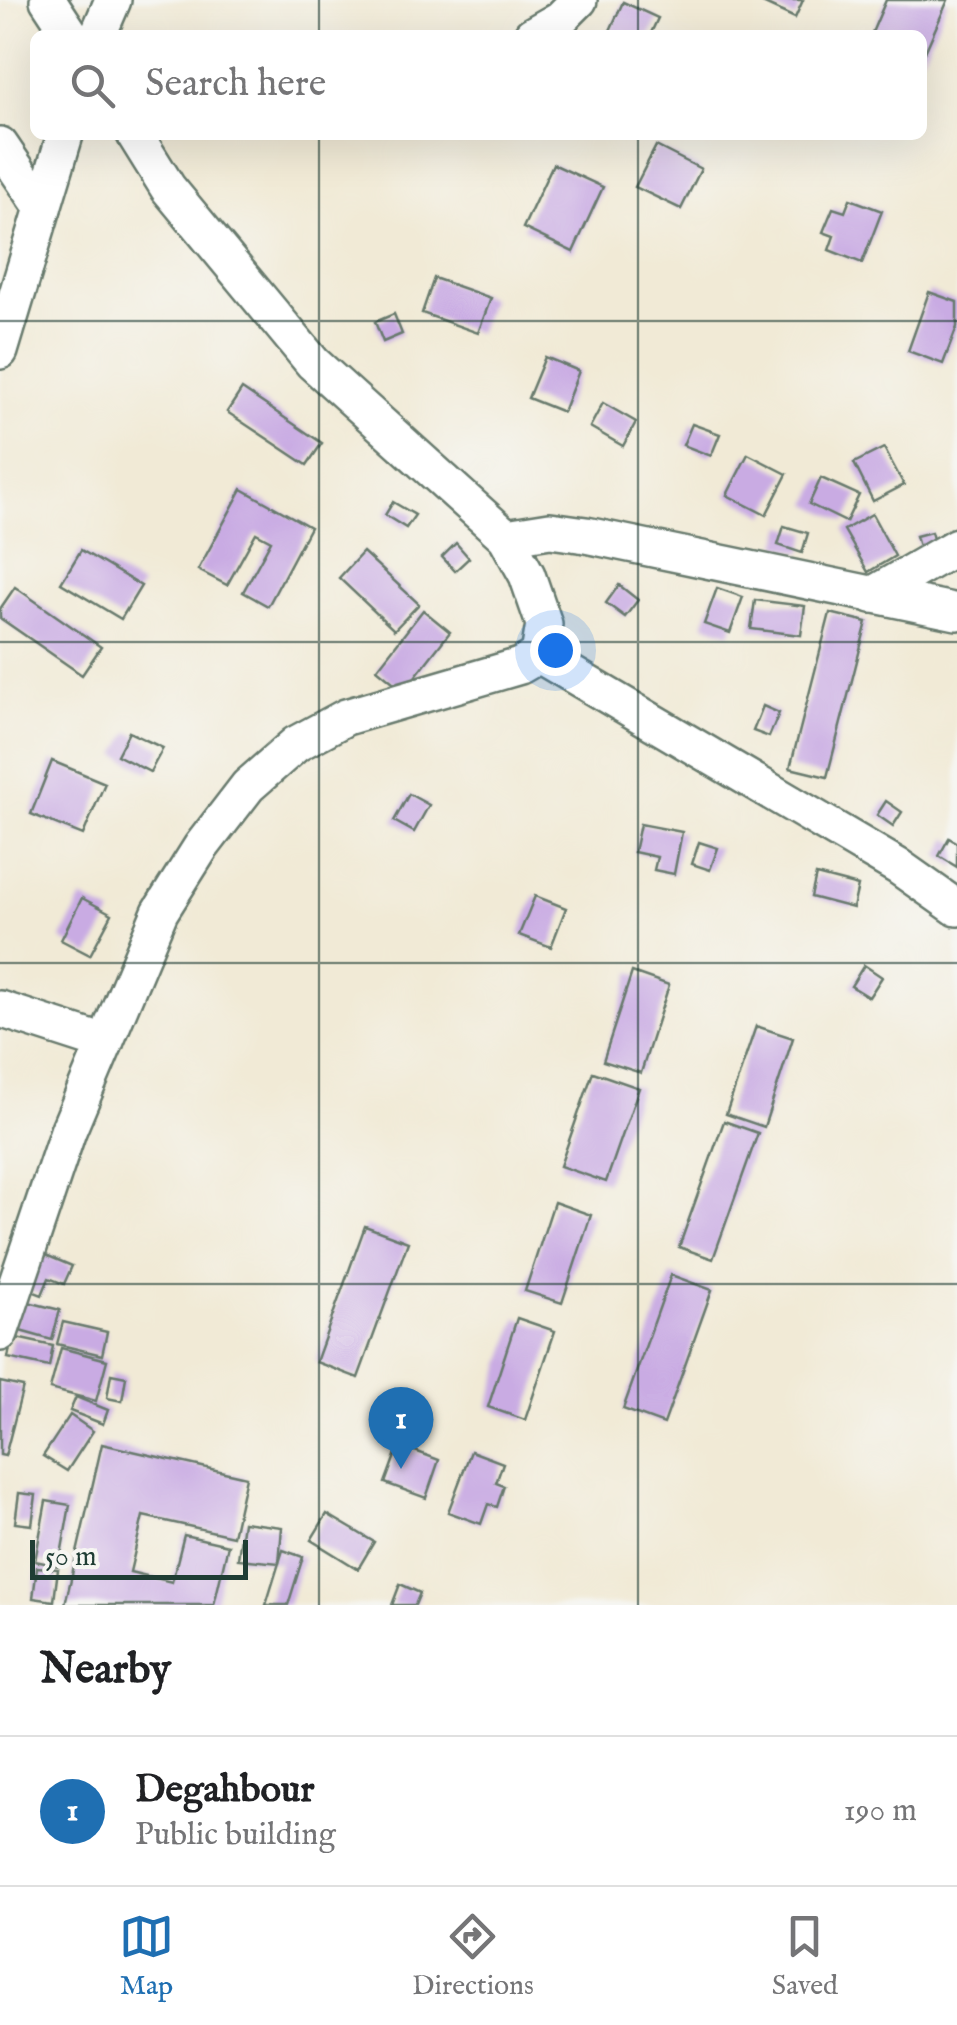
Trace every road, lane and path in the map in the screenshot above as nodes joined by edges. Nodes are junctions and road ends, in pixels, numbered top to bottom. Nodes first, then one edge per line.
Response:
1 (48, 0) edge
2 (113, 0) edge
3 (579, 0) edge
4 (68, 30) edge
5 (100, 30) edge
6 (541, 30) edge
7 (63, 140) edge
8 (138, 140) edge
9 (0, 145) edge
10 (43, 208) junction
11 (0, 351) edge
12 (506, 537) junction
13 (957, 546) edge
14 (872, 594) junction
15 (957, 612) edge
16 (540, 655) junction
17 (957, 908) edge
18 (0, 1009) edge
19 (105, 1043) junction
20 (0, 1333) edge

1 - 4 street
2 - 5 street
3 - 6 street
7 - 10 street
8 - 12 street
9 - 10 street
10 - 11 street
12 - 14 street
12 - 16 street
13 - 14 street
14 - 15 street
16 - 17 street
16 - 19 street
18 - 19 street
19 - 20 street

